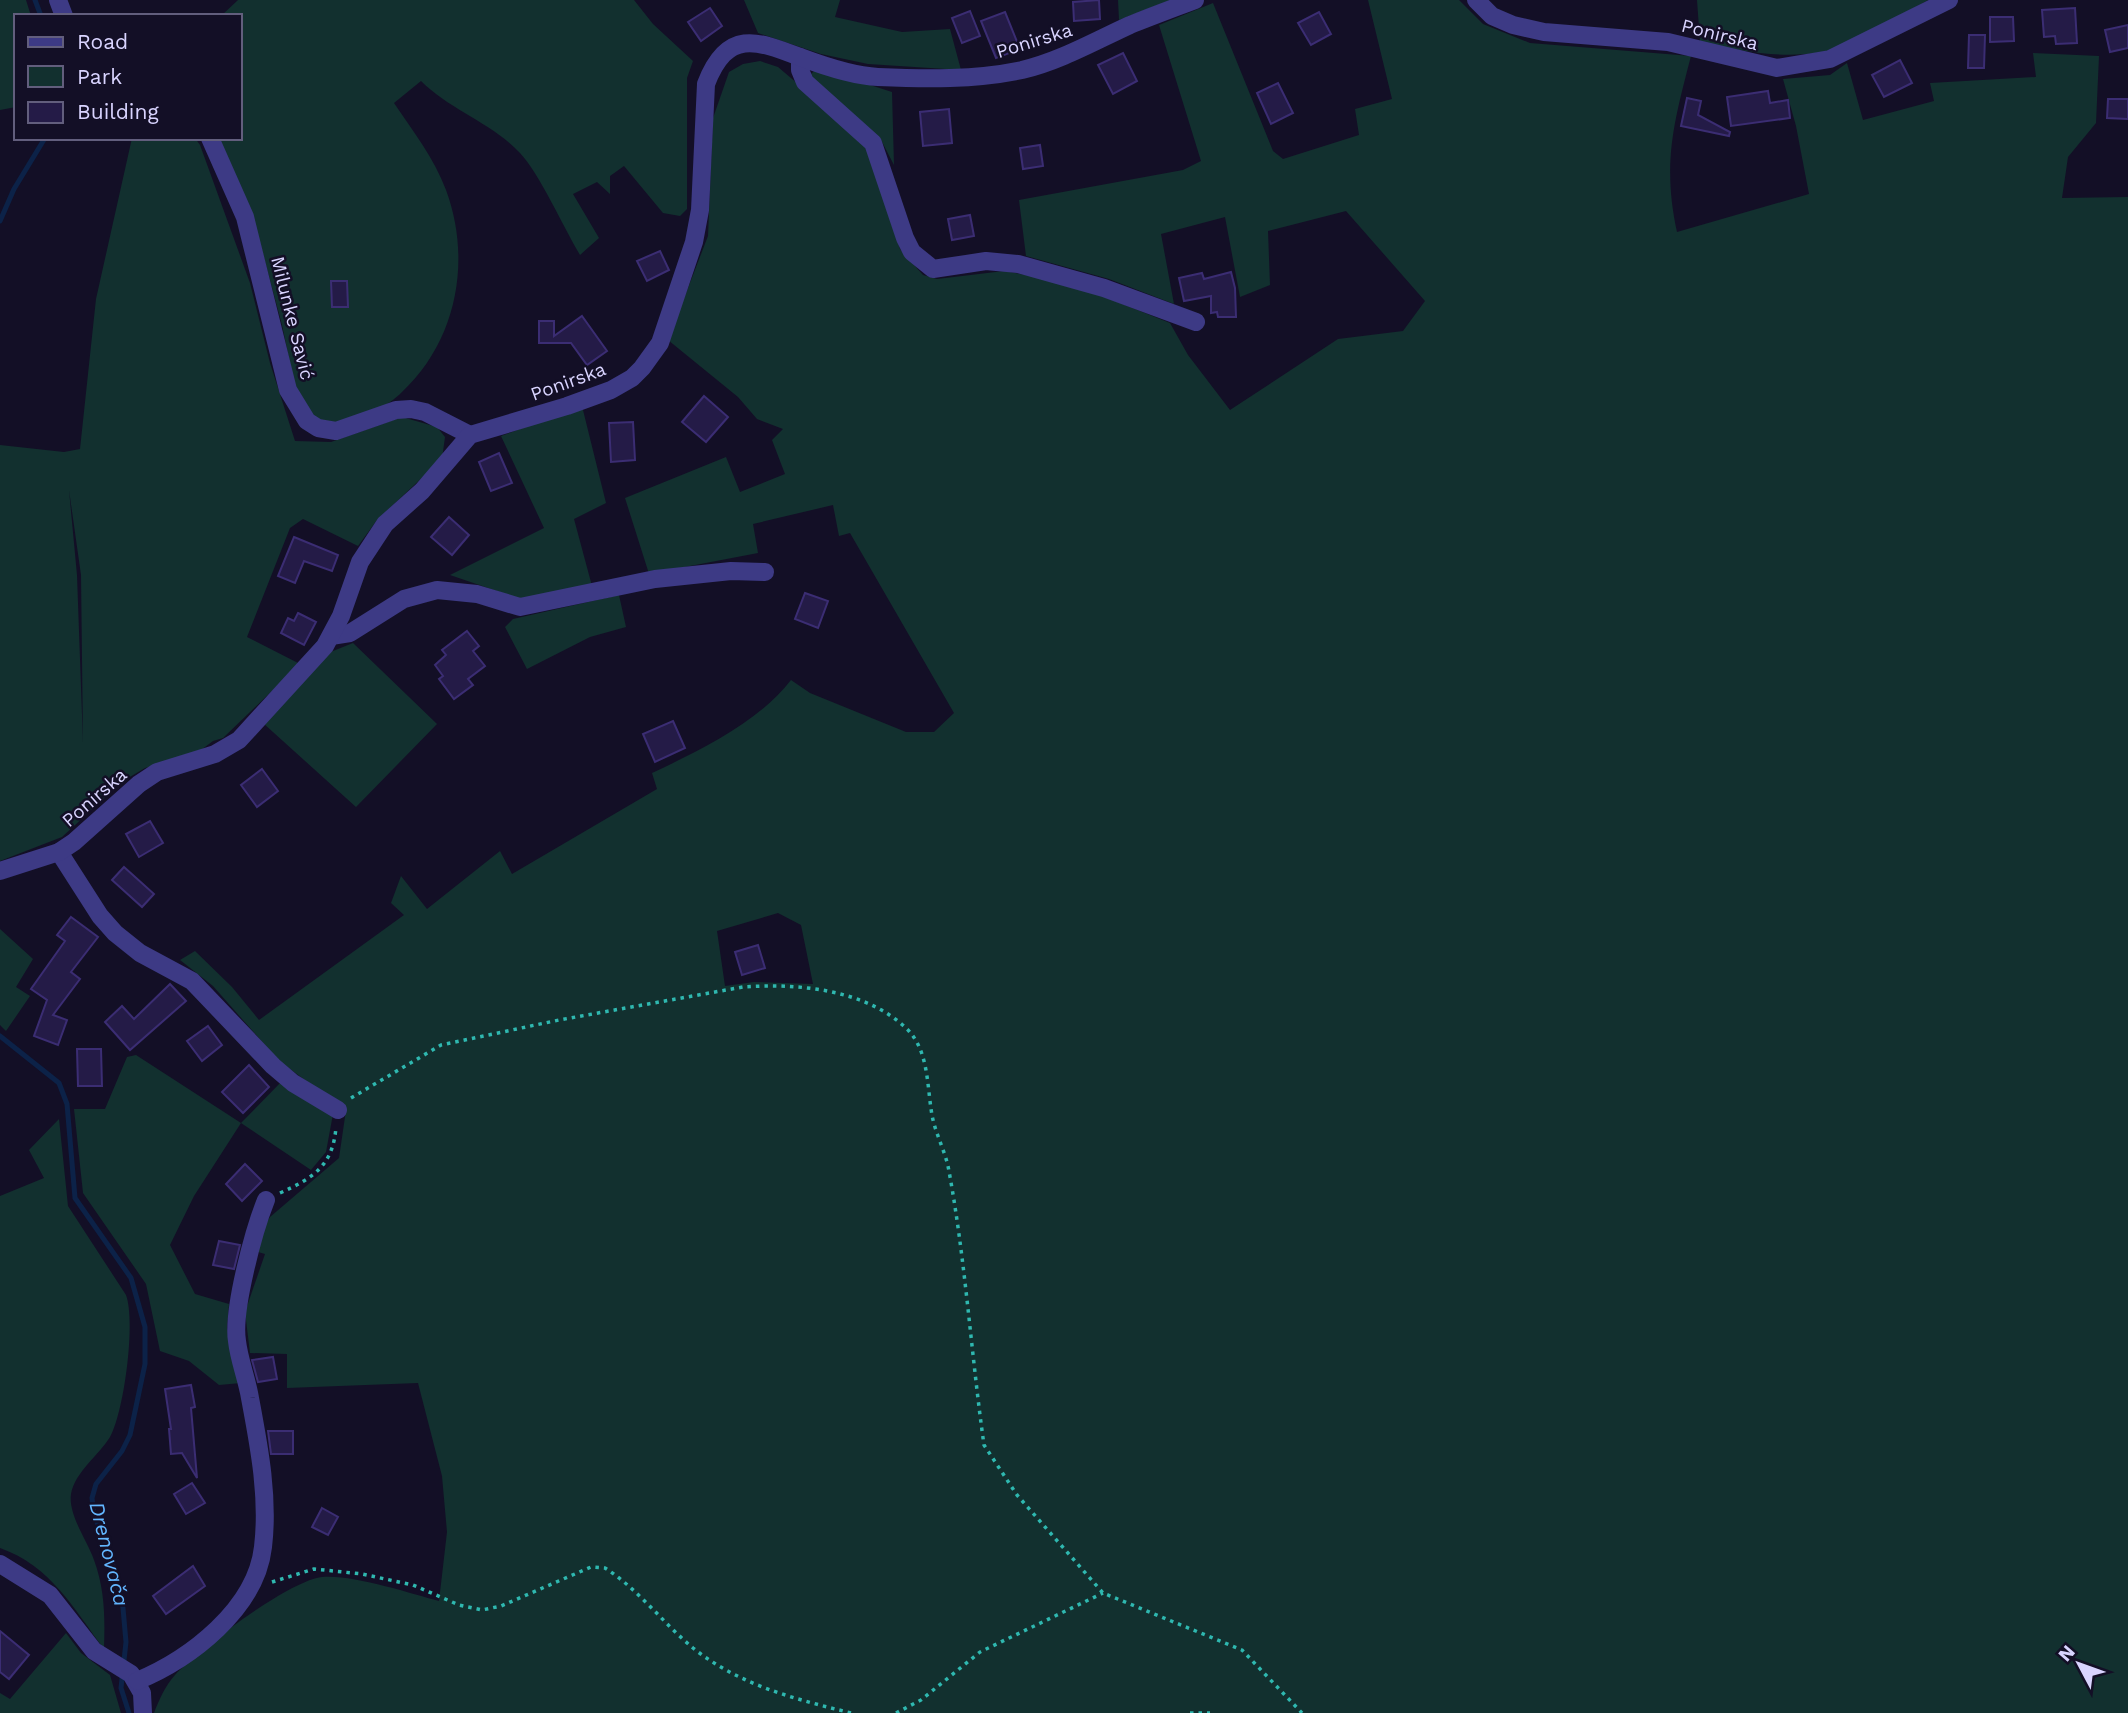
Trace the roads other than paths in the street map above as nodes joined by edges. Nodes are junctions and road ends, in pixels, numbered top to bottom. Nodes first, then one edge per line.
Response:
1 (1195, 0) edge
2 (1476, 0) edge
3 (1949, 0) edge
4 (800, 57) junction
5 (210, 140) edge
6 (1196, 322) dead end
7 (470, 435) junction
8 (765, 572) dead end
9 (331, 636) junction
10 (59, 852) junction
11 (0, 871) edge
12 (338, 1110) road end
13 (266, 1200) road end
14 (0, 1564) edge
15 (132, 1676) junction
16 (143, 1713) edge

1 - 4 street, Ponirska
2 - 3 street, Ponirska
4 - 6 street
4 - 7 street, Ponirska
5 - 7 street, Milunke Savić
7 - 9 street, Ponirska
8 - 9 street
9 - 10 street, Ponirska
10 - 11 street, Ponirska
10 - 12 street
13 - 15 street
14 - 15 street
15 - 16 street

